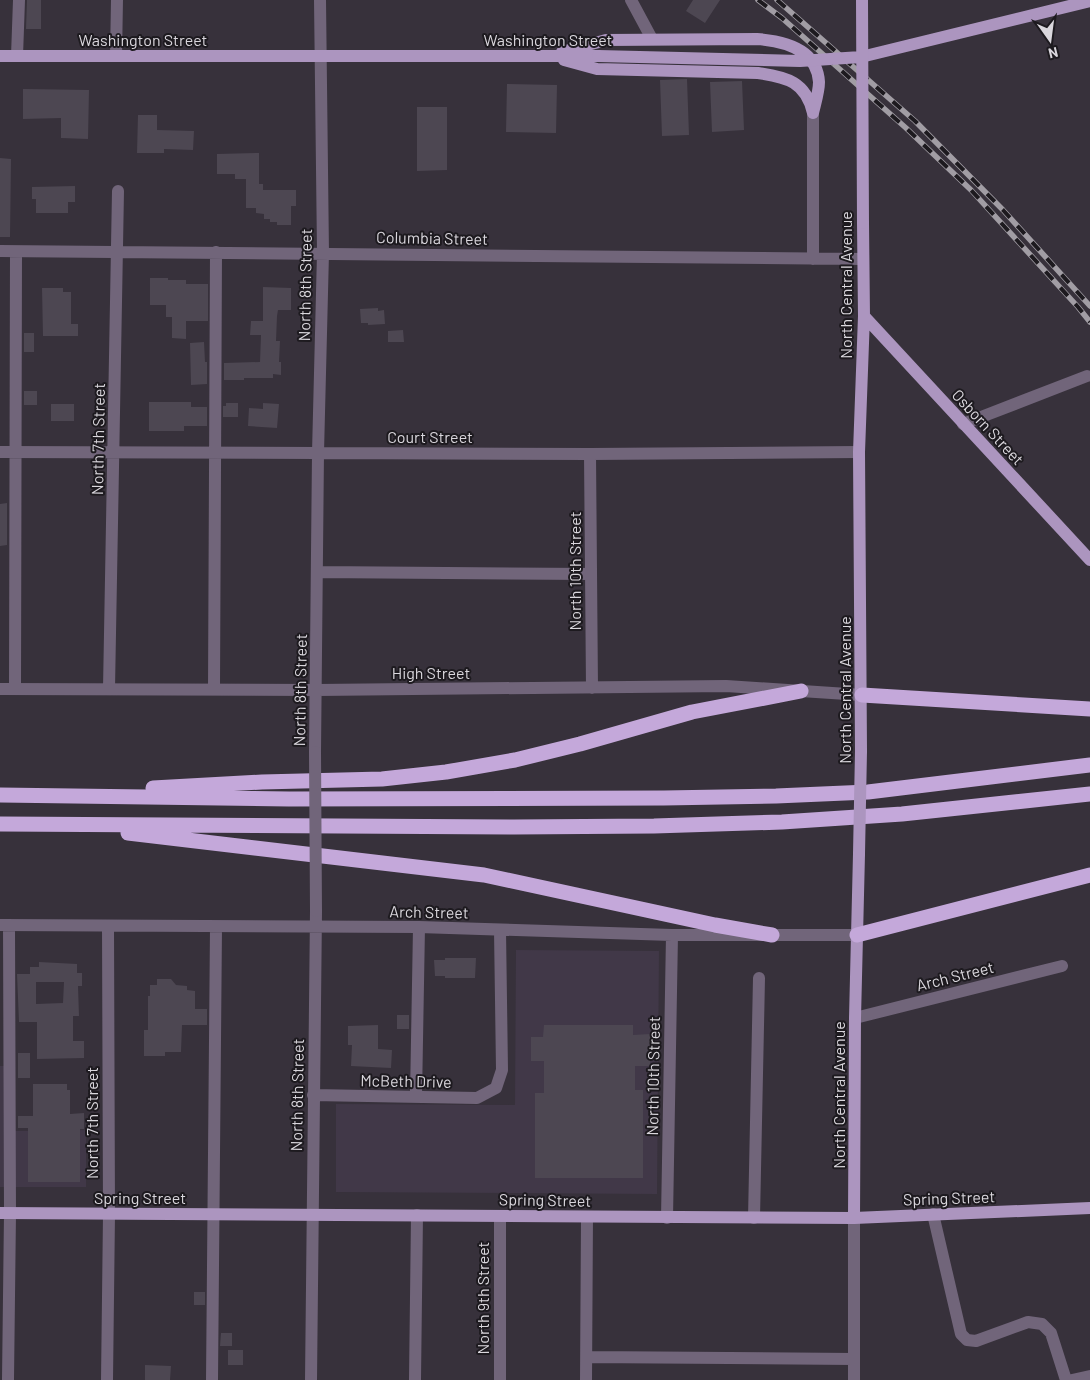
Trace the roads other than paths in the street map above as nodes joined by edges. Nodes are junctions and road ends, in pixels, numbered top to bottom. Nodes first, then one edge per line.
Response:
1 (19, 0) edge
2 (117, 0) edge
3 (320, 0) edge
4 (631, 0) edge
5 (862, 0) edge
6 (1090, 1) edge
7 (652, 40) junction
8 (0, 56) edge
9 (17, 56) junction
10 (116, 56) junction
11 (321, 56) junction
12 (548, 56) junction
13 (861, 57) junction
14 (813, 114) junction
15 (118, 190) dead end
16 (0, 252) edge
17 (16, 252) junction
18 (118, 252) junction
19 (216, 252) junction
20 (323, 253) junction
21 (863, 258) junction
22 (813, 259) junction
23 (864, 316) junction
24 (1087, 376) dead end
25 (963, 424) junction
26 (0, 452) edge
27 (15, 452) junction
28 (114, 452) junction
29 (216, 452) junction
30 (860, 452) junction
31 (318, 453) junction
32 (590, 454) junction
33 (1090, 560) edge
34 (317, 572) junction
35 (591, 574) junction
36 (109, 688) junction
37 (592, 688) junction
38 (0, 689) edge
39 (15, 689) junction
40 (214, 689) junction
41 (317, 690) junction
42 (801, 691) junction
43 (862, 695) junction
44 (1090, 709) edge
45 (1090, 765) edge
46 (1090, 794) edge
47 (0, 795) edge
48 (20, 795) junction
49 (0, 824) edge
50 (55, 824) junction
51 (1090, 875) edge
52 (4, 925) edge
53 (108, 926) junction
54 (216, 927) junction
55 (316, 927) junction
56 (419, 927) junction
57 (500, 930) junction
58 (672, 935) junction
59 (772, 935) junction
60 (857, 935) junction
61 (1062, 966) dead end
62 (759, 978) dead end
63 (855, 1018) junction
64 (313, 1095) junction
65 (416, 1097) junction
66 (1090, 1208) edge
67 (5, 1213) edge
68 (109, 1214) junction
69 (213, 1214) junction
70 (312, 1214) junction
71 (933, 1214) junction
72 (418, 1215) junction
73 (500, 1216) junction
74 (587, 1217) junction
75 (667, 1218) junction
76 (754, 1218) junction
77 (854, 1218) junction
78 (586, 1357) junction
79 (854, 1359) junction
80 (1090, 1376) edge
81 (8, 1380) edge
82 (106, 1380) edge
83 (212, 1380) edge
84 (311, 1380) edge
85 (415, 1380) edge
86 (500, 1380) edge
87 (586, 1380) edge
88 (854, 1380) edge
89 (1066, 1380) edge
90 (1072, 1380) edge

1 - 9 street
2 - 10 street
3 - 11 street, North 8th Street
4 - 7 street
5 - 13 main road, North Central Avenue, bridge
6 - 13 main road, Washington Street
7 - 12 main road
7 - 14 main road
8 - 9 main road, Washington Street
9 - 10 main road, Washington Street
10 - 11 main road, Washington Street
11 - 12 main road, Washington Street
11 - 20 street, North 8th Street
12 - 13 main road, Washington Street, bridge
12 - 14 main road
13 - 21 main road, North Central Avenue, bridge
14 - 22 street
15 - 18 street, North 7th Street
16 - 17 street, Columbia Street
17 - 18 street, Columbia Street
17 - 27 street
18 - 19 street, Columbia Street
18 - 28 street, North 7th Street
19 - 20 street, Columbia Street
19 - 29 street
20 - 22 street, Columbia Street
20 - 31 street, North 8th Street
21 - 22 street, Columbia Street
21 - 23 main road, North Central Avenue
23 - 25 main road, Osborn Street
23 - 30 main road, North Central Avenue
24 - 25 street
25 - 33 main road, Osborn Street
26 - 27 street, Court Street
27 - 28 street, Court Street
27 - 39 street
28 - 29 street, Court Street
28 - 36 street, North 7th Street
29 - 31 street, Court Street
29 - 40 street
30 - 32 street, Court Street
30 - 43 main road, North Central Avenue
31 - 32 street, Court Street
31 - 34 street, North 8th Street
32 - 35 street, North 10th Street
34 - 35 street
34 - 41 street, North 8th Street
35 - 37 street, North 10th Street
36 - 39 street, High Street
36 - 40 street, High Street
37 - 41 street, High Street
37 - 42 street, High Street
38 - 39 street, High Street
40 - 41 street, High Street
41 - 55 street, North 8th Street, bridge
42 - 43 street, High Street
42 - 48 highway
43 - 44 highway
43 - 60 main road, North Central Avenue, bridge
45 - 48 highway
46 - 50 highway
47 - 48 highway
49 - 50 highway
50 - 59 highway
51 - 60 highway
52 - 53 street, Arch Street
52 - 67 street
53 - 54 street, Arch Street
53 - 68 street, North 7th Street
54 - 55 street, Arch Street
54 - 69 street
55 - 56 street, Arch Street
55 - 64 street, North 8th Street
56 - 57 street, Arch Street
56 - 65 street
57 - 58 street, Arch Street
57 - 65 street, McBeth Drive
58 - 59 street, Arch Street
58 - 75 street, North 10th Street
59 - 60 street, Arch Street
60 - 63 main road, North Central Avenue
61 - 63 street, Arch Street
62 - 76 street
63 - 77 main road, North Central Avenue
64 - 65 street, McBeth Drive
64 - 70 street, North 8th Street
66 - 71 main road, Spring Street
67 - 68 main road, Spring Street
67 - 81 street
68 - 69 main road, Spring Street
68 - 82 street, North 7th Street
69 - 70 main road, Spring Street
69 - 83 street
70 - 72 main road, Spring Street
70 - 84 street, North 8th Street
71 - 77 main road, Spring Street
71 - 89 street
72 - 73 main road, Spring Street
72 - 85 street
73 - 74 main road, Spring Street
73 - 86 street, North 9th Street
74 - 75 main road, Spring Street
74 - 78 street
75 - 76 main road, Spring Street
76 - 77 main road, Spring Street
77 - 79 street, North Central Avenue
78 - 79 street
78 - 87 street
79 - 88 street, North Central Avenue
80 - 90 street

